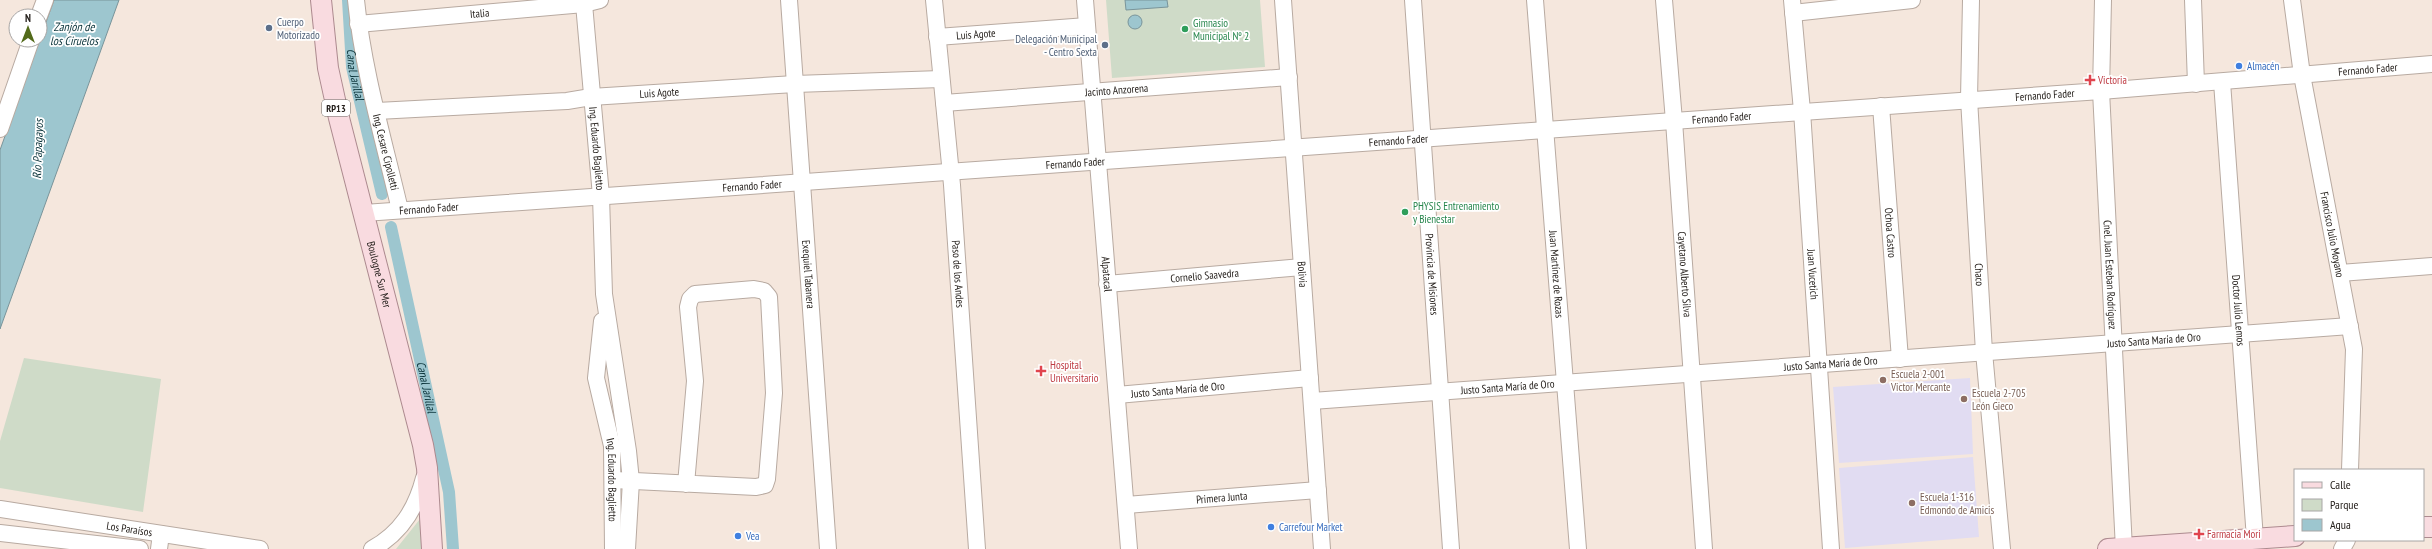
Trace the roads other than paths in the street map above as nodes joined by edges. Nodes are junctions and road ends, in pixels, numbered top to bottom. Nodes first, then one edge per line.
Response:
1 (321, 0) edge
2 (356, 0) edge
3 (600, 0) edge
4 (789, 0) edge
5 (934, 0) edge
6 (1085, 0) edge
7 (1283, 0) edge
8 (1413, 0) edge
9 (1535, 0) edge
10 (1664, 0) edge
11 (1912, 0) edge
12 (1971, 0) edge
13 (2103, 0) edge
14 (2194, 0) edge
15 (2292, 0) edge
16 (584, 4) junction
17 (1792, 6) edge
18 (358, 24) junction
19 (1087, 26) junction
20 (938, 37) junction
21 (28, 48) edge
22 (2432, 64) edge
23 (2302, 75) junction
24 (1288, 77) junction
25 (942, 79) junction
26 (2222, 82) junction
27 (794, 84) junction
28 (2196, 84) junction
29 (2101, 91) junction
30 (1092, 92) junction
31 (591, 97) junction
32 (1969, 99) junction
33 (944, 104) junction
34 (1881, 106) junction
35 (377, 111) junction
36 (1802, 111) junction
37 (1674, 121) junction
38 (0, 129) edge
39 (1546, 129) junction
40 (1423, 139) junction
41 (1293, 148) junction
42 (1097, 161) junction
43 (950, 171) junction
44 (801, 182) junction
45 (601, 196) junction
46 (400, 210) junction
47 (364, 213) junction
48 (2432, 266) edge
49 (1302, 267) junction
50 (2340, 273) junction
51 (1107, 284) junction
52 (604, 294) junction
53 (2350, 326) junction
54 (2240, 334) junction
55 (2113, 343) junction
56 (1984, 352) junction
57 (1900, 359) junction
58 (1818, 364) junction
59 (1691, 373) junction
60 (1310, 378) junction
61 (1566, 381) junction
62 (1441, 392) junction
63 (1117, 395) junction
64 (1312, 401) junction
65 (427, 468) junction
66 (2350, 469) edge
67 (614, 480) junction
68 (631, 481) junction
69 (686, 484) junction
70 (1318, 490) junction
71 (1126, 505) junction
72 (0, 509) edge
73 (0, 533) edge
74 (2294, 536) edge
75 (623, 539) edge
76 (2255, 539) junction
77 (160, 542) edge
78 (34, 543) edge
79 (225, 546) edge
80 (96, 547) edge
81 (140, 549) edge
82 (260, 549) edge
83 (372, 549) edge
84 (432, 549) edge
85 (612, 549) edge
86 (828, 549) edge
87 (977, 549) edge
88 (1129, 549) edge
89 (1322, 549) edge
90 (1451, 549) edge
91 (1578, 549) edge
92 (1704, 549) edge
93 (1830, 549) edge
94 (2002, 549) edge
95 (2119, 549) edge

1 - 47 main road, Boulogne Sur Mer / RP13
2 - 18 street, Ing. Cesare Cipolletti
3 - 16 street, Italia
4 - 27 street, Exequiel Tabanera
5 - 20 street, Paso de los Andes
6 - 19 street, Alpatacal
7 - 24 street, Bolivia
8 - 40 street, Provincia de Misiones
9 - 39 street, Juan Martínez de Rozas
10 - 37 street, Cayetano Alberto Silva
11 - 17 street
12 - 32 street, Chaco
13 - 29 street, Cnel. Juan Esteban Rodríguez
14 - 28 street
15 - 23 street, Francisco Julio Moyano
16 - 18 street, Italia
16 - 31 street, Ing. Eduardo Baglietto
17 - 36 street, Juan Vucetich
18 - 35 street, Ing. Cesare Cipolletti
19 - 20 street, Luis Agote
19 - 30 street, Alpatacal
20 - 25 street, Paso de los Andes
21 - 38 street
22 - 23 street, Fernando Fader
23 - 26 street, Fernando Fader
23 - 50 street, Francisco Julio Moyano
24 - 30 street, Jacinto Anzorena
24 - 41 street, Bolivia
25 - 27 street, Luis Agote
25 - 33 street, Paso de los Andes
26 - 28 street, Fernando Fader
26 - 54 street, Doctor Julio Lemos
27 - 31 street, Luis Agote
27 - 44 street, Exequiel Tabanera
28 - 29 street, Fernando Fader
29 - 32 street, Fernando Fader
29 - 55 street, Cnel. Juan Esteban Rodríguez
30 - 33 street, Jacinto Anzorena
30 - 42 street, Alpatacal
31 - 35 street, Luis Agote
31 - 45 street, Ing. Eduardo Baglietto
32 - 34 street, Fernando Fader
32 - 56 street, Chaco
33 - 43 street, Paso de los Andes
34 - 36 street, Fernando Fader
34 - 57 street, Ochoa Castro
35 - 46 street, Ing. Cesare Cipolletti
36 - 37 street, Fernando Fader
36 - 58 street, Juan Vucetich
37 - 39 street, Fernando Fader
37 - 59 street, Cayetano Alberto Silva
39 - 40 street, Fernando Fader
39 - 61 street, Juan Martínez de Rozas
40 - 41 street, Fernando Fader
40 - 62 street, Provincia de Misiones
41 - 42 street, Fernando Fader
41 - 49 street, Bolivia
42 - 43 street, Fernando Fader
42 - 51 street, Alpatacal
43 - 44 street, Fernando Fader
43 - 87 street, Paso de los Andes
44 - 45 street, Fernando Fader
44 - 86 street, Exequiel Tabanera
45 - 46 street, Fernando Fader
45 - 52 street, Ing. Eduardo Baglietto
46 - 47 street, Fernando Fader
47 - 65 main road, Boulogne Sur Mer / RP13
48 - 50 street
49 - 51 street, Cornelio Saavedra
49 - 60 street, Bolivia
50 - 53 street, Francisco Julio Moyano
51 - 63 street, Alpatacal
52 - 67 street, Ing. Eduardo Baglietto
52 - 68 street, Ing. Eduardo Baglietto
53 - 54 street, Justo Santa María de Oro
53 - 66 street, Francisco Julio Moyano
54 - 55 street, Justo Santa María de Oro
54 - 76 street, Doctor Julio Lemos
55 - 56 street, Justo Santa María de Oro
55 - 95 street, Cnel. Juan Esteban Rodríguez
56 - 57 street, Justo Santa María de Oro
56 - 94 street, Chaco
57 - 58 street, Justo Santa María de Oro
58 - 59 street, Justo Santa María de Oro
58 - 93 street, Juan Vucetich
59 - 61 street, Justo Santa María de Oro
59 - 92 street, Cayetano Alberto Silva
60 - 63 street, Justo Santa María de Oro
60 - 64 street, Bolivia
61 - 62 street, Justo Santa María de Oro
61 - 91 street, Juan Martínez de Rozas
62 - 64 street, Justo Santa María de Oro
62 - 90 street, Provincia de Misiones
63 - 71 street, Alpatacal
64 - 70 street, Bolivia
65 - 83 street
65 - 84 main road, Boulogne Sur Mer / RP13
67 - 68 street
67 - 75 street, Ing. Eduardo Baglietto
68 - 69 street
68 - 75 street, Ing. Eduardo Baglietto
69 - 69 street
70 - 71 street, Primera Junta
70 - 89 street, Bolivia
71 - 88 street, Alpatacal
72 - 77 street, Los Paraísos
73 - 78 street
74 - 76 main road
75 - 85 street, Ing. Eduardo Baglietto
76 - 95 main road
77 - 79 street, Los Paraísos
78 - 80 street
79 - 82 street, Los Paraísos
80 - 81 street

